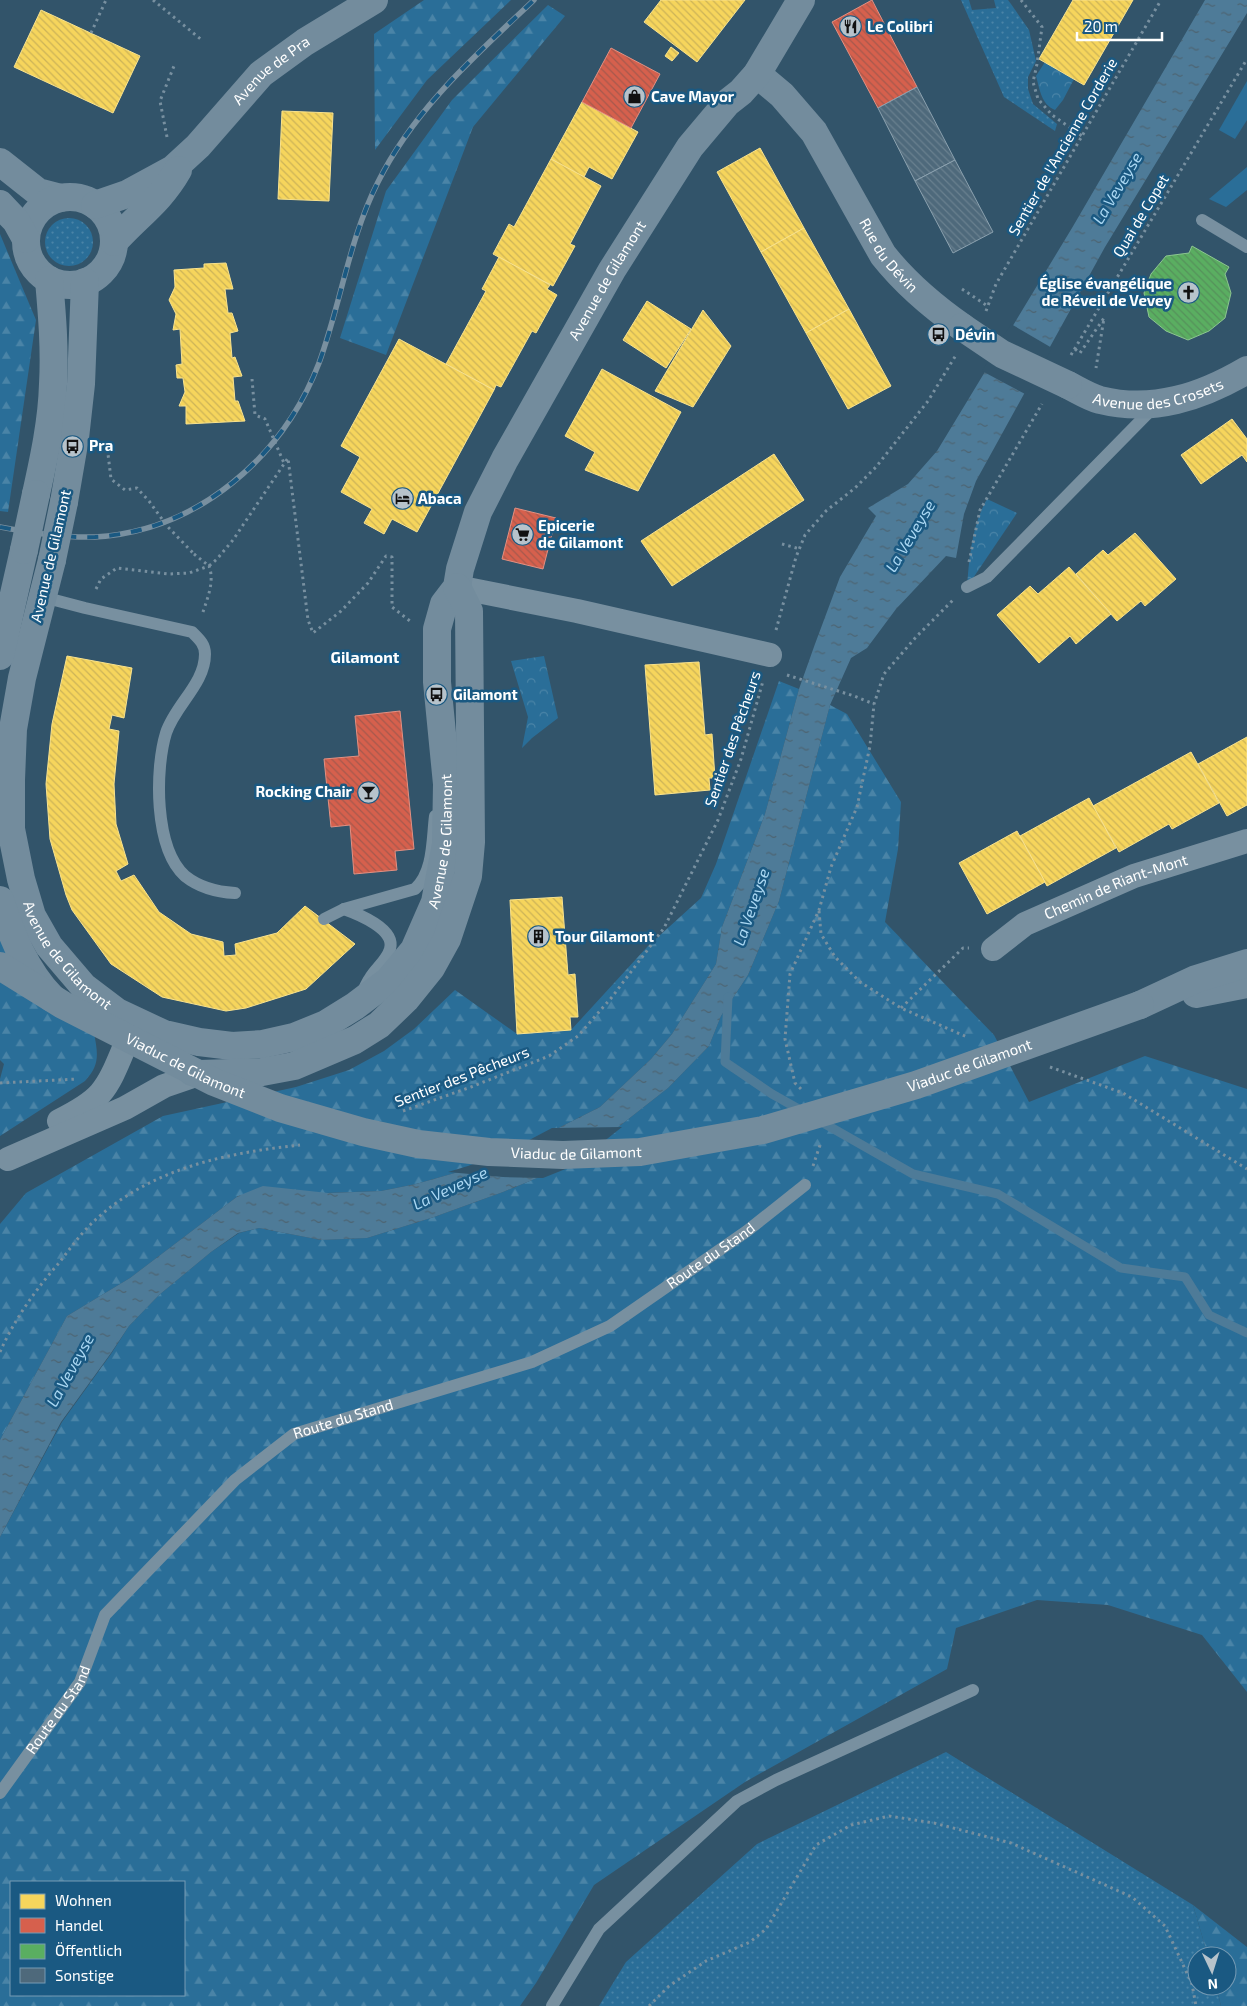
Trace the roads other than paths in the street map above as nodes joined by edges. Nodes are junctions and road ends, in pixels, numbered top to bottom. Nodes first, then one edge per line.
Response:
1 (374, 0) edge
2 (802, 0) edge
3 (757, 74) junction
4 (176, 152) junction
5 (0, 162) edge
6 (60, 198) junction
7 (0, 204) edge
8 (95, 205) junction
9 (1202, 220) dead end
10 (26, 238) junction
11 (114, 242) junction
12 (1247, 247) edge
13 (49, 280) junction
14 (85, 282) junction
15 (1247, 370) edge
16 (1068, 386) joint
17 (1156, 405) junction
18 (458, 587) junction
19 (966, 587) dead end
20 (43, 597) junction
21 (0, 656) edge
22 (767, 665) road end
23 (447, 784) junction
24 (1247, 841) edge
25 (235, 893) dead end
26 (0, 900) edge
27 (344, 908) junction
28 (324, 919) dead end
29 (994, 948) dead end
30 (1247, 963) edge
31 (0, 966) edge
32 (1247, 984) edge
33 (1140, 1005) junction
34 (355, 1006) junction
35 (124, 1048) junction
36 (199, 1074) junction
37 (4, 1162) edge
38 (805, 1185) road end
39 (973, 1690) dead end
40 (0, 1793) edge
41 (552, 2006) edge

1 - 4 street, Avenue de Pra
2 - 3 street, Avenue de Gilamont
3 - 16 street, Rue du Dévin, bridge
3 - 18 street, Avenue de Gilamont
4 - 8 street, Avenue de Pra
4 - 11 street, Avenue de Pra
5 - 6 street
6 - 8 street
6 - 10 street
7 - 10 street
8 - 11 street
9 - 12 lane
10 - 13 street
11 - 14 street
13 - 14 street
13 - 21 street, Avenue de Gilamont, bridge
14 - 20 street, Avenue de Gilamont, bridge
15 - 17 street, Avenue des Crosets
16 - 17 street, Avenue des Crosets
17 - 19 lane
18 - 22 street
18 - 23 street, Avenue de Gilamont
18 - 36 street, Avenue de Gilamont
20 - 25 lane
20 - 34 street, Avenue de Gilamont
23 - 27 lane
23 - 34 street, Avenue de Gilamont
24 - 29 street, Chemin de Riant-Mont
26 - 35 street, Avenue de Gilamont
27 - 28 lane
27 - 34 lane
30 - 33 street, Viaduc de Gilamont
31 - 33 street, Viaduc de Gilamont, bridge
32 - 33 street, Viaduc de Gilamont
35 - 36 street, Avenue de Gilamont
35 - 37 street
36 - 37 street
38 - 40 lane, Route du Stand
39 - 41 lane

